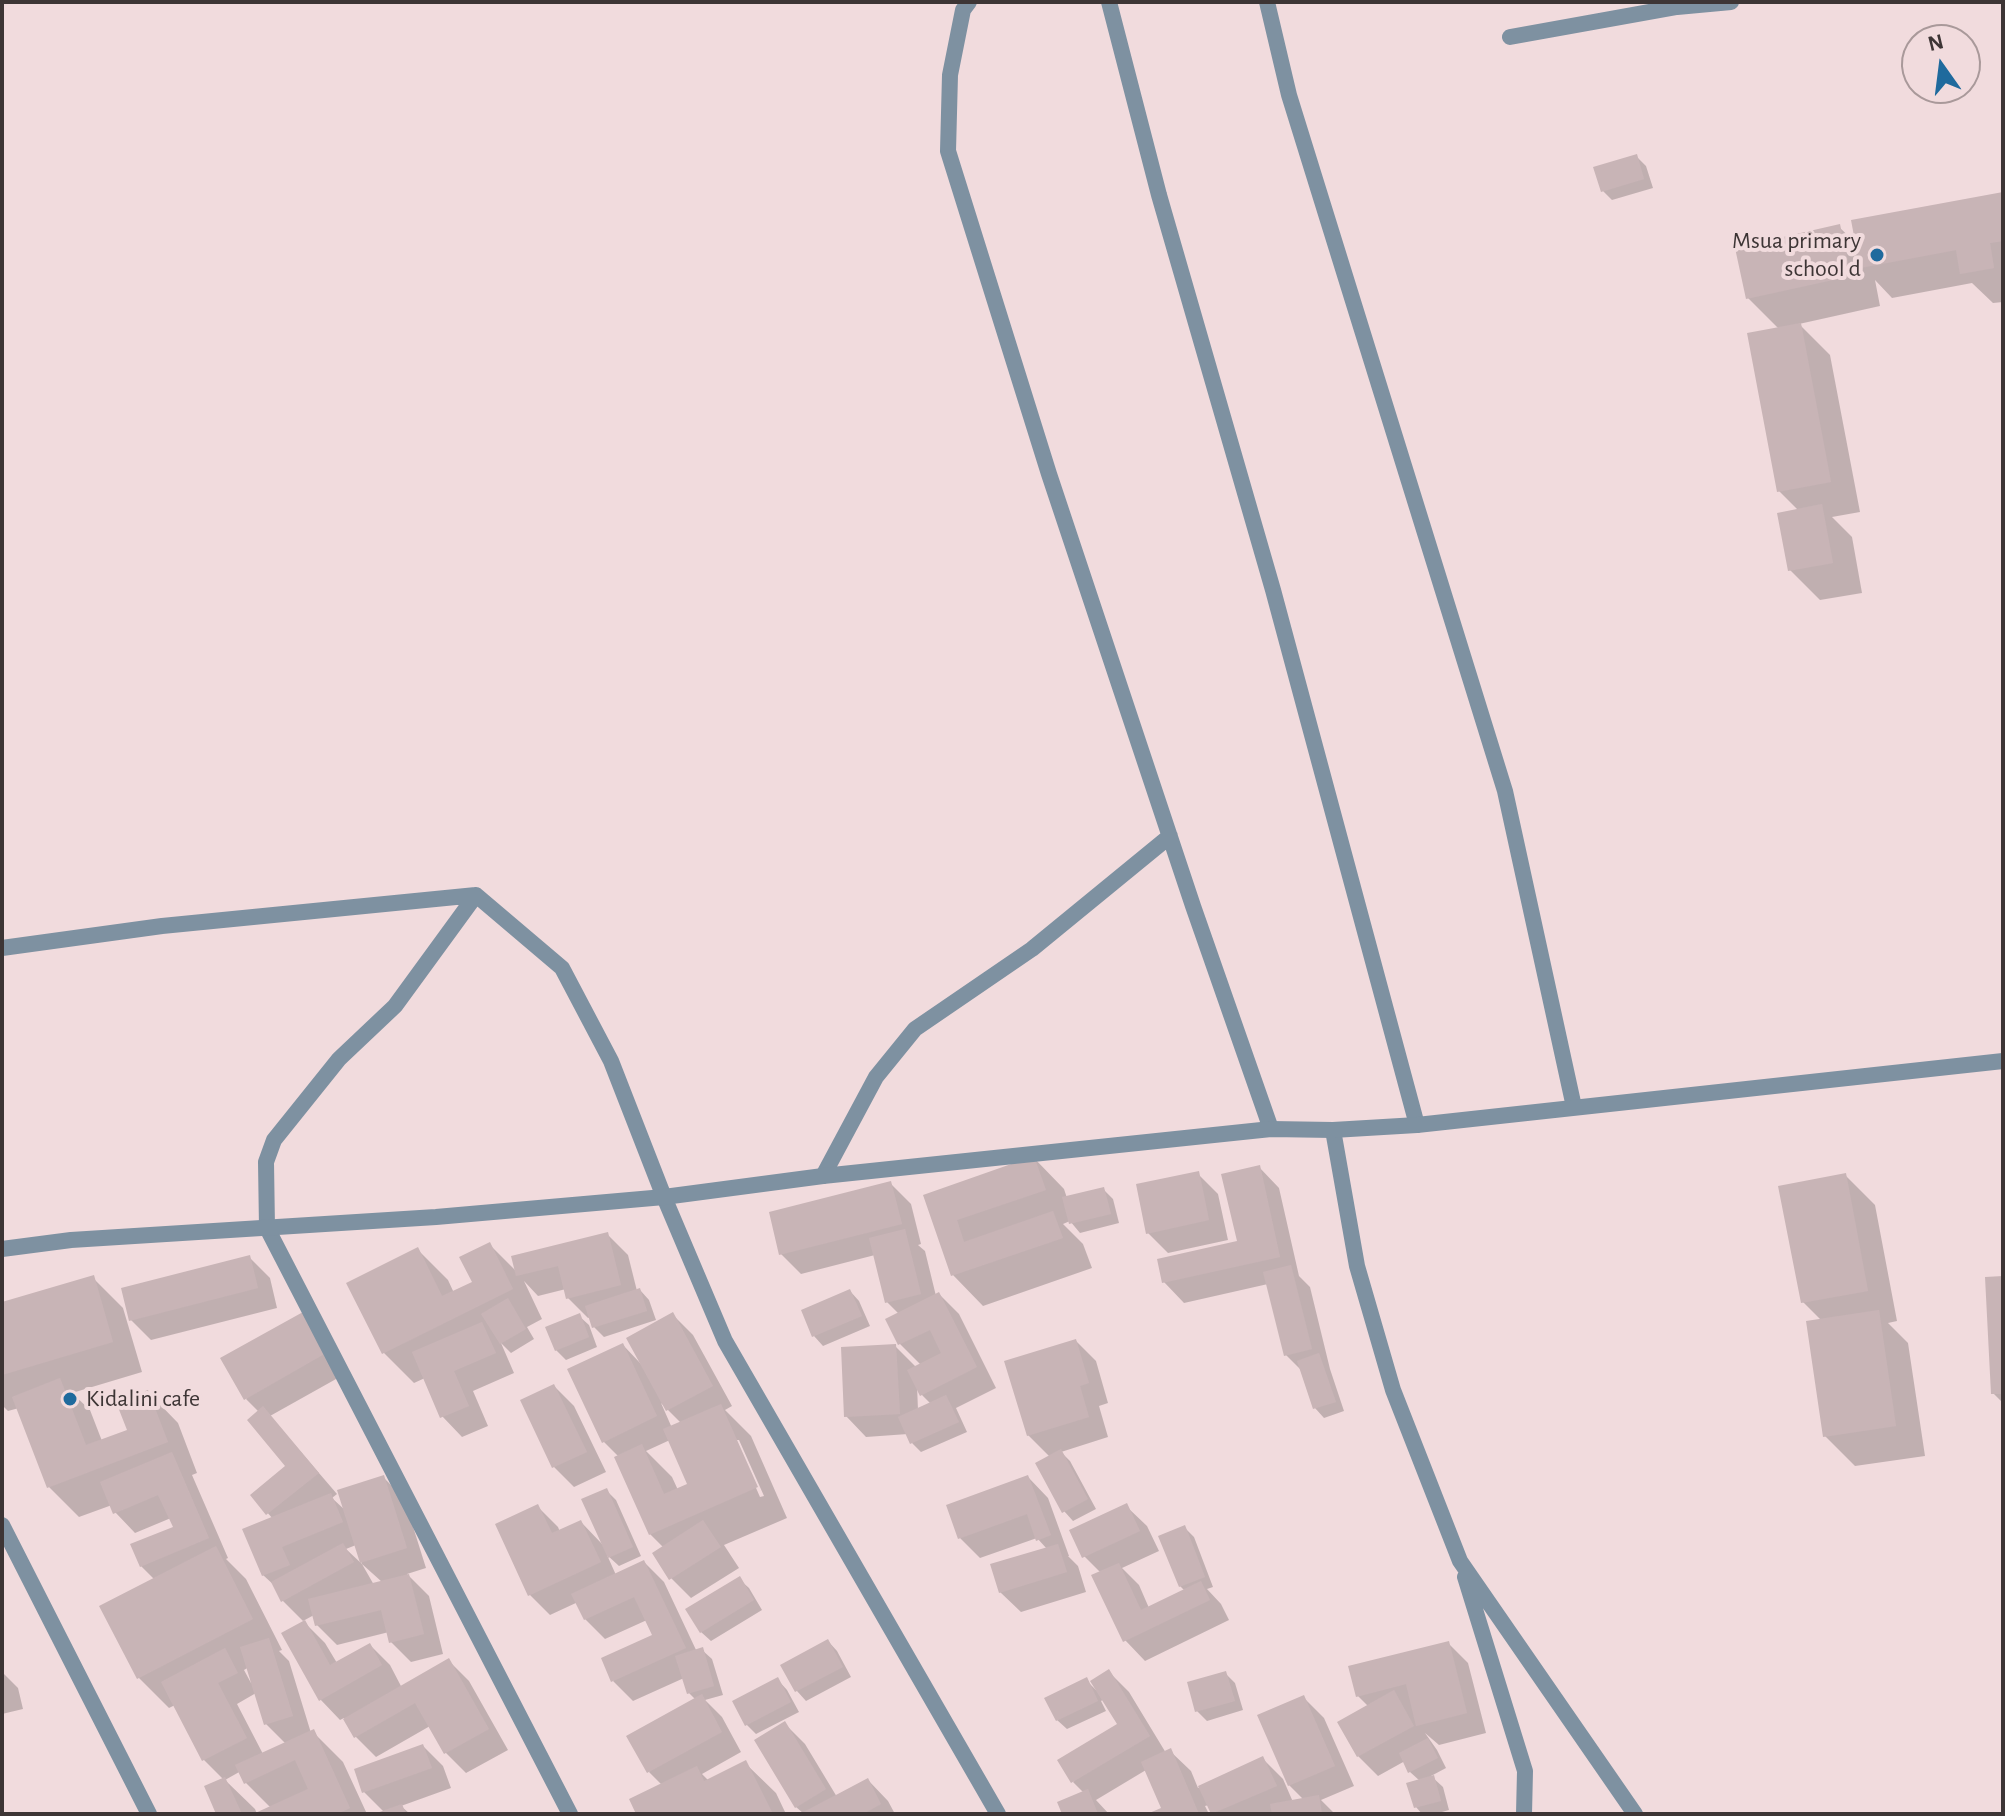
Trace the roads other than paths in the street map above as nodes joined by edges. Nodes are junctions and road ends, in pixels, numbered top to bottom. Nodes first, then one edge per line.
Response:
1 (969, 2) edge
2 (1109, 2) edge
3 (1267, 2) edge
4 (1731, 2) edge
5 (1510, 37) dead end
6 (1170, 836) junction
7 (476, 895) junction
8 (2, 948) edge
9 (2003, 1061) edge
10 (1574, 1107) junction
11 (1417, 1125) junction
12 (1271, 1129) junction
13 (1333, 1130) junction
14 (823, 1176) junction
15 (664, 1197) junction
16 (267, 1228) junction
17 (2, 1249) edge
18 (2, 1525) edge
19 (1460, 1561) junction
20 (149, 1814) edge
21 (570, 1814) edge
22 (998, 1814) edge
23 (1524, 1814) edge
24 (1635, 1814) edge

1 - 6 street
2 - 11 street
3 - 10 street
4 - 5 street
6 - 12 street
6 - 14 street
7 - 8 street
7 - 15 street
7 - 16 street
9 - 10 street
10 - 11 street
11 - 13 street
12 - 13 street
12 - 14 street
13 - 19 street
14 - 15 street
15 - 16 street
15 - 22 street
16 - 17 street
16 - 21 street
18 - 20 street
19 - 23 street
19 - 24 street

